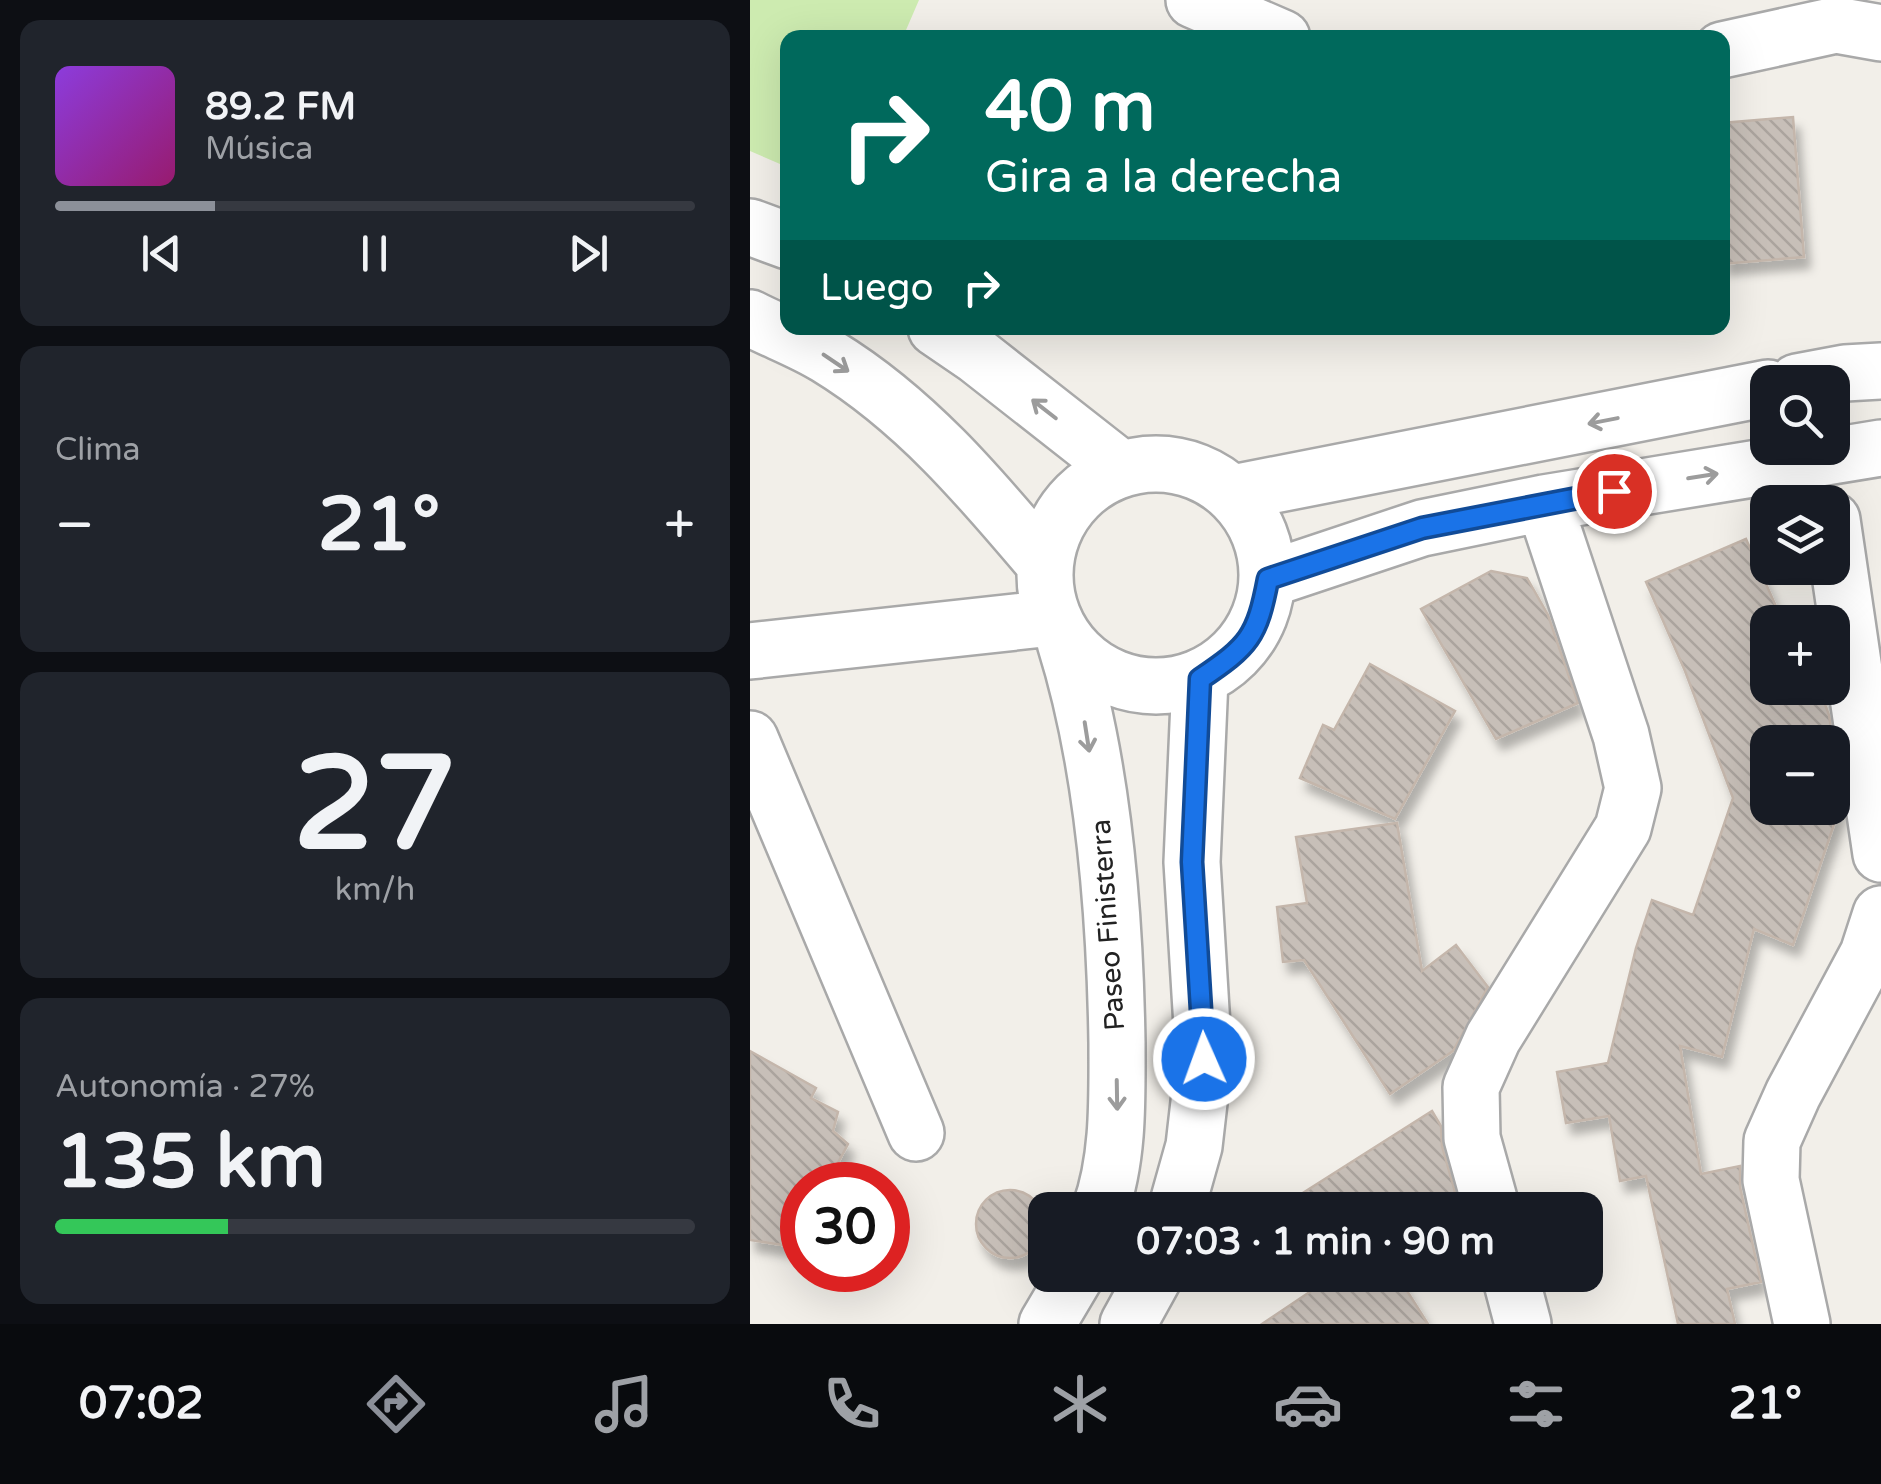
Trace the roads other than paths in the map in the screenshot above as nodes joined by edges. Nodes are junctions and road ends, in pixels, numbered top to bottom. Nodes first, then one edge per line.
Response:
1 (1194, 0) edge
2 (1263, 30) edge
3 (1881, 34) edge
4 (1730, 48) edge
5 (750, 227) edge
6 (780, 239) edge
7 (750, 318) edge
8 (780, 333) edge
9 (785, 335) edge
10 (945, 335) edge
11 (1881, 371) edge
12 (1850, 373) edge
13 (1750, 392) edge
14 (1881, 448) edge
15 (1121, 469) junction
16 (1827, 479) edge
17 (1232, 493) junction
18 (1544, 503) junction
19 (1044, 563) junction
20 (1268, 579) junction
21 (1842, 585) edge
22 (1059, 630) junction
23 (750, 651) edge
24 (1200, 679) junction
25 (750, 739) edge
26 (1881, 854) edge
27 (1881, 914) edge
28 (916, 1133) dead end
29 (1103, 1192) edge
30 (1181, 1192) edge
31 (1487, 1192) edge
32 (1066, 1292) edge
33 (1145, 1292) edge
34 (1515, 1292) edge
35 (1047, 1324) edge
36 (1128, 1324) edge
37 (1524, 1324) edge
38 (1802, 1324) edge

1 - 2 street
3 - 4 street
5 - 6 street
7 -> 8 street
9 -> 19 street
15 -> 10 street
11 - 12 street
13 -> 17 street
14 - 16 street
15 - 17 street
15 - 19 street
18 -> 16 street
17 - 20 street
18 - 20 street
18 - 31 street
19 - 22 street
20 - 24 street
21 - 26 street
22 - 23 street
22 - 24 street
22 -> 29 street, Paseo Finisterra
24 - 30 street
25 - 28 street
27 - 38 street
32 - 35 street
33 - 36 street
34 - 37 street

